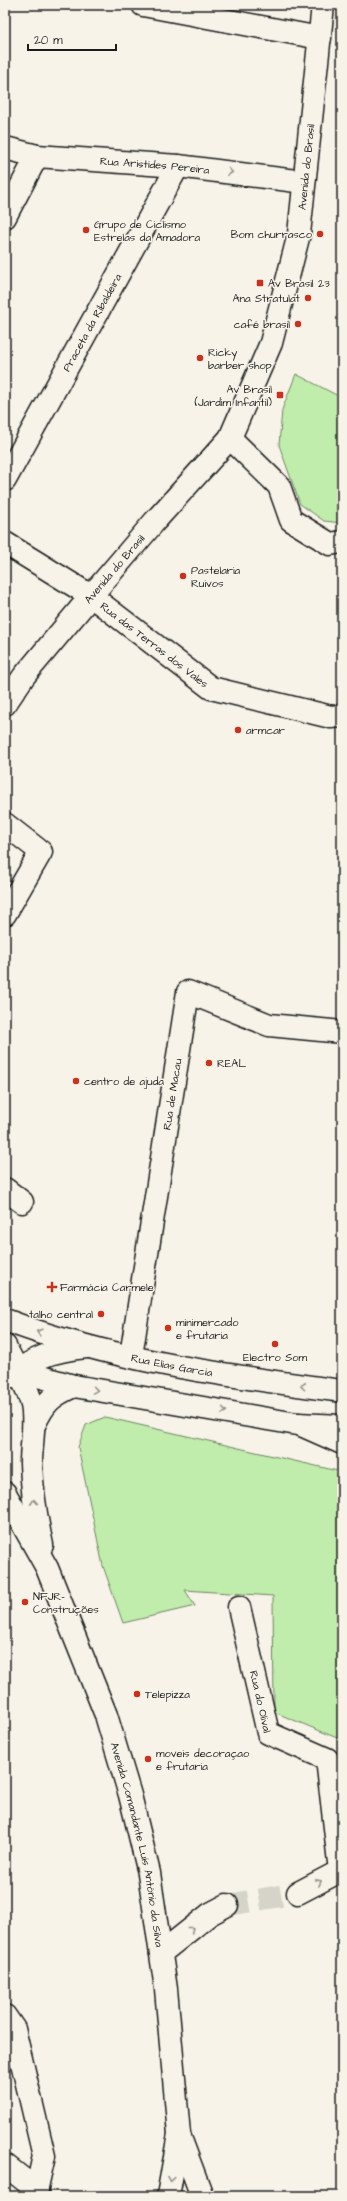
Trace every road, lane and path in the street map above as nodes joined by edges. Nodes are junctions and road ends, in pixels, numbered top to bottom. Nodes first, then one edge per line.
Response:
1 (143, 5) edge
2 (323, 5) edge
3 (320, 38) junction
4 (5, 148) edge
5 (37, 156) junction
6 (178, 166) junction
7 (304, 182) junction
8 (5, 217) edge
9 (230, 438) junction
10 (5, 480) edge
11 (342, 542) edge
12 (5, 543) edge
13 (91, 596) junction
14 (5, 704) edge
15 (342, 716) edge
16 (5, 824) edge
17 (5, 914) edge
18 (342, 1032) edge
19 (5, 1189) edge
20 (22, 1202) dead end
21 (5, 1320) edge
22 (5, 1346) edge
23 (86, 1347) junction
24 (131, 1356) junction
25 (9, 1373) edge
26 (74, 1386) junction
27 (342, 1391) edge
28 (298, 1424) junction
29 (34, 1425) junction
30 (342, 1426) edge
31 (342, 1443) edge
32 (5, 1493) edge
33 (48, 1568) junction
34 (239, 1607) dead end
35 (341, 1871) edge
36 (298, 1893) tunnel mouth
37 (227, 1905) tunnel mouth
38 (161, 1954) junction
39 (8, 2029) edge
40 (179, 2134) junction
41 (5, 2165) edge
42 (36, 2193) edge
43 (168, 2196) edge
44 (202, 2196) edge

1 - 3 street
2 - 3 street, Avenida do Brasil
3 - 7 street, Avenida do Brasil
4 - 5 street, Rua Aristides Pereira
5 - 6 street, Rua Aristides Pereira
5 - 8 street
6 -> 7 street, Rua Aristides Pereira
6 - 10 street, Praceta da Ribaldeira
7 - 9 street, Avenida do Brasil
9 - 11 street
9 - 13 street, Avenida do Brasil
12 - 13 street, Rua das Terras dos Vales
13 - 14 street, Avenida do Brasil
13 - 15 street, Rua das Terras dos Vales
16 - 17 street
18 - 24 street, Rua de Macau
19 - 20 street
23 -> 21 street, Rua Elias Garcia
22 - 25 street
23 - 24 street, Rua Elias Garcia
23 - 25 street
27 -> 24 street, Rua Elias Garcia
25 - 26 street
25 - 29 street
26 -> 28 street
26 - 29 street
28 - 30 street
28 - 31 street
33 -> 29 street
32 - 33 street
33 - 38 street, Avenida Comandante Luís António da Silva
34 - 35 street, Rua do Olival
36 -> 35 street
38 -> 37 street
38 - 40 street, Avenida Comandante Luís António da Silva
39 - 42 street
40 -> 43 street, Avenida Comandante Luís António da Silva
40 - 44 street, Avenida Comandante Luís António da Silva
41 - 42 street

